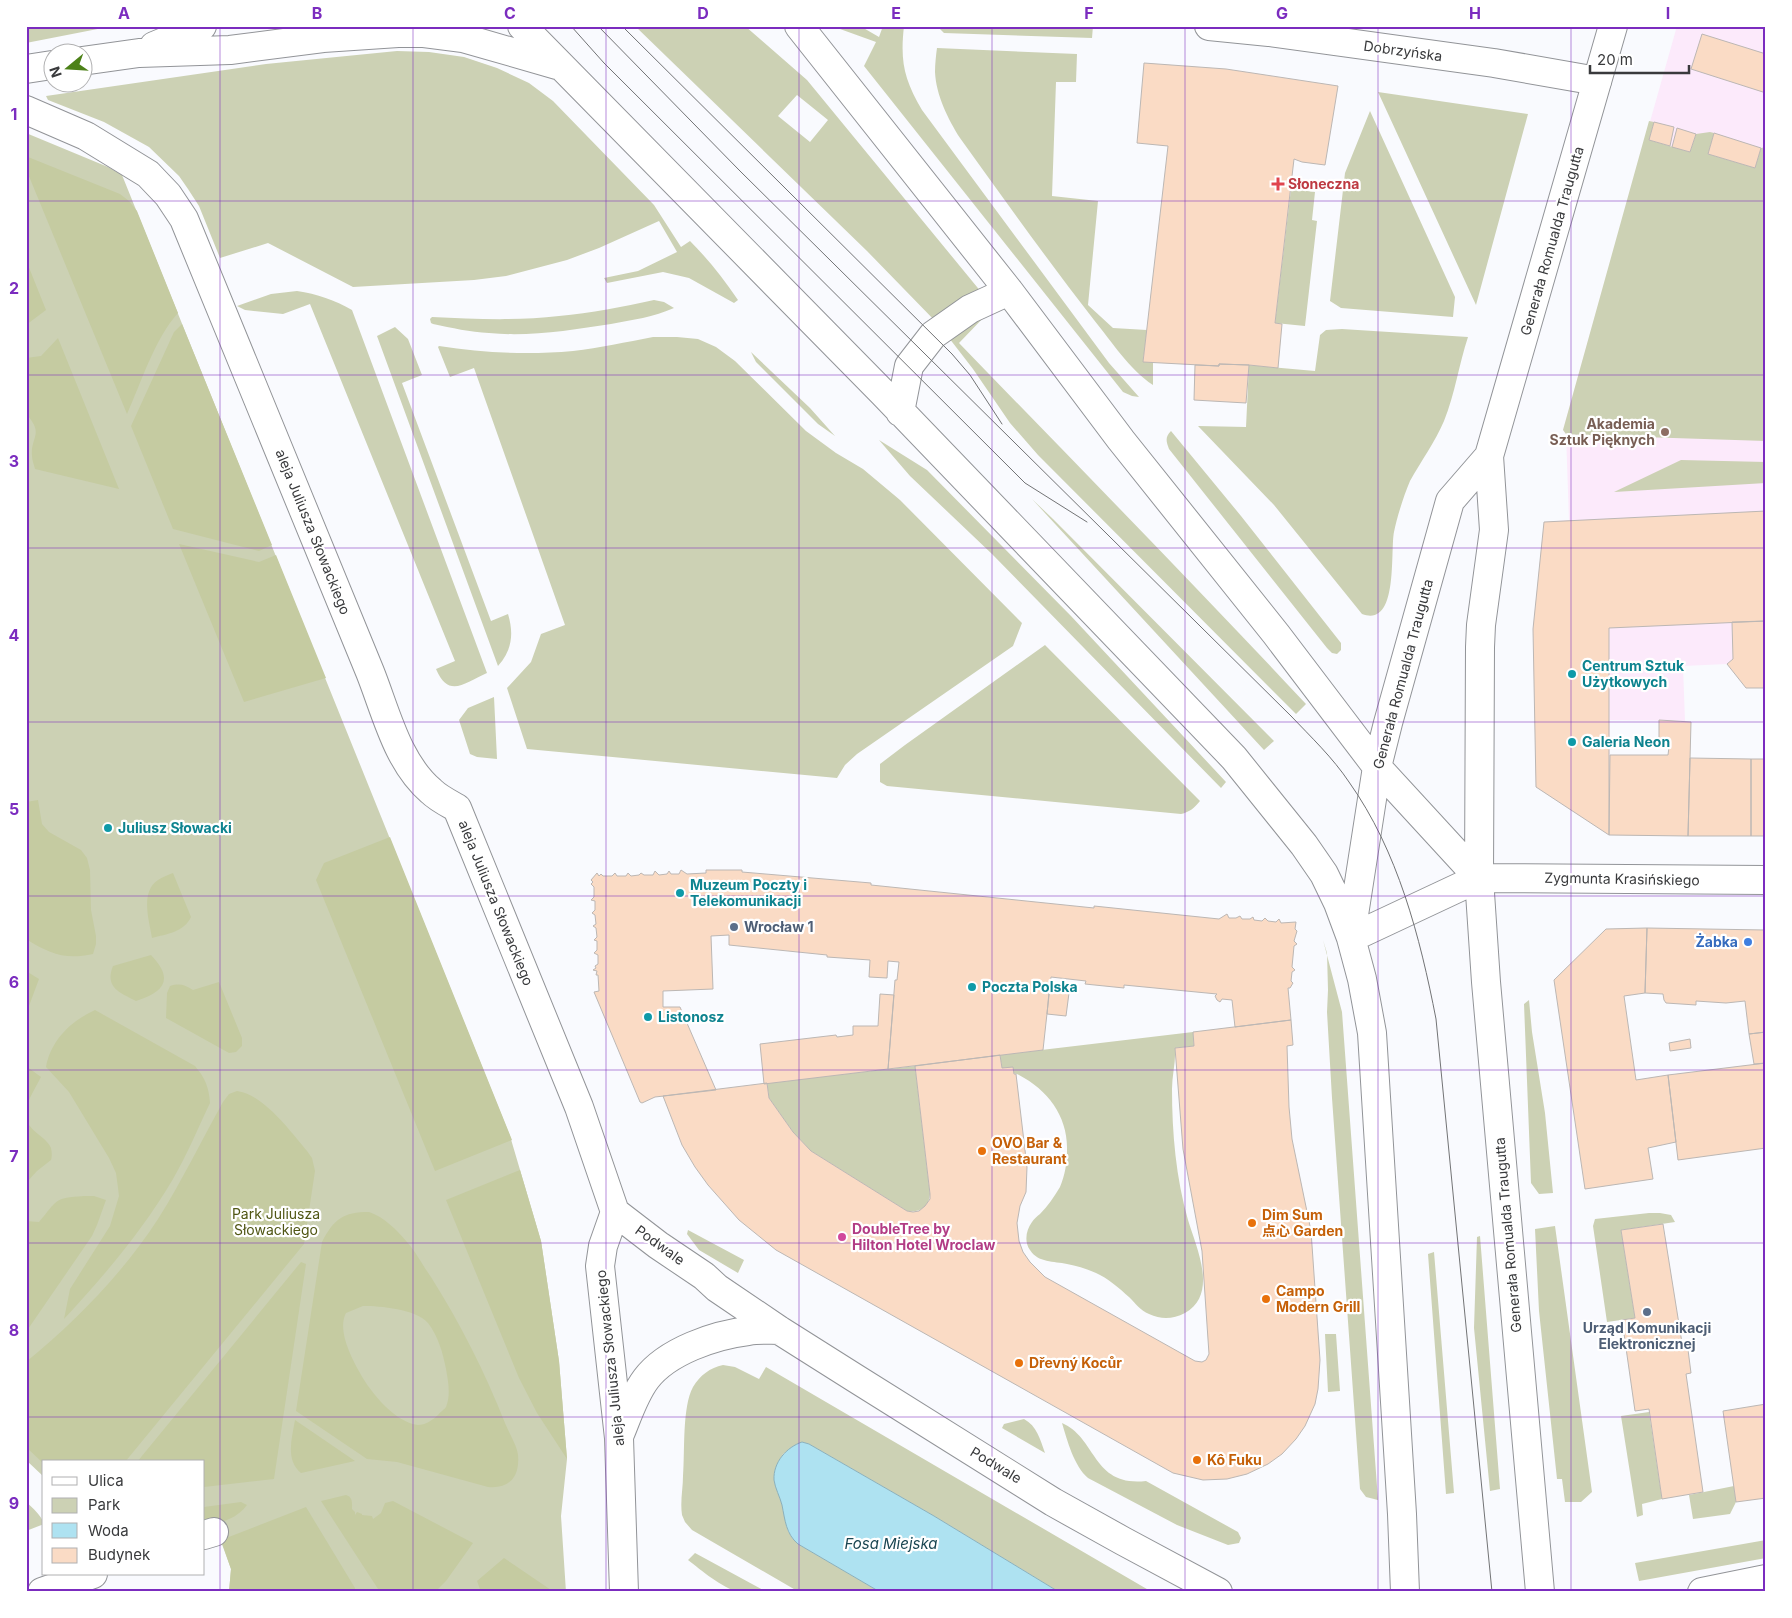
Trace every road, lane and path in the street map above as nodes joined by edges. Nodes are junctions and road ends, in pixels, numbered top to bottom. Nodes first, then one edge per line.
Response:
1 (202, 26) edge
2 (522, 26) edge
3 (799, 26) edge
4 (1209, 26) edge
5 (1613, 26) edge
6 (139, 52) junction
7 (92, 59) edge
8 (558, 65) junction
9 (42, 67) edge
10 (26, 69) edge
11 (1596, 81) junction
12 (26, 110) edge
13 (1009, 291) junction
14 (900, 412) junction
15 (1489, 456) junction
16 (1377, 767) junction
17 (1479, 878) junction
18 (1766, 880) edge
19 (1351, 938) junction
20 (615, 1212) junction
21 (779, 1330) junction
22 (619, 1438) junction
23 (86, 1576) edge
24 (1766, 1579) edge
25 (1766, 1590) edge
26 (42, 1592) edge
27 (624, 1592) edge
28 (1218, 1592) edge
29 (1405, 1592) edge
30 (1540, 1592) edge
31 (1702, 1592) edge
32 (1762, 1592) edge

1 - 6 main road
2 - 8 main road
3 - 13 main road
4 - 11 main road, Dobrzyńska
5 - 11 main road, Generała Romualda Traugutta
6 - 7 main road
6 - 8 main road
8 - 14 main road
9 - 10 main road
11 - 15 main road, Generała Romualda Traugutta
12 - 20 main road, aleja Juliusza Słowackiego
13 - 14 main road
13 - 16 main road
14 - 19 main road
15 - 16 main road, Generała Romualda Traugutta
15 - 17 main road, Generała Romualda Traugutta
16 - 17 main road
16 - 19 main road, Generała Romualda Traugutta
17 - 18 main road, Zygmunta Krasińskiego
17 - 19 main road
17 - 30 main road, Generała Romualda Traugutta
19 - 29 main road, Generała Romualda Traugutta
20 - 21 main road, Podwale
20 - 22 main road, aleja Juliusza Słowackiego
21 - 22 main road
21 - 28 main road, Podwale
22 - 27 main road, aleja Juliusza Słowackiego
23 - 26 main road
24 - 31 main road
25 - 32 main road

